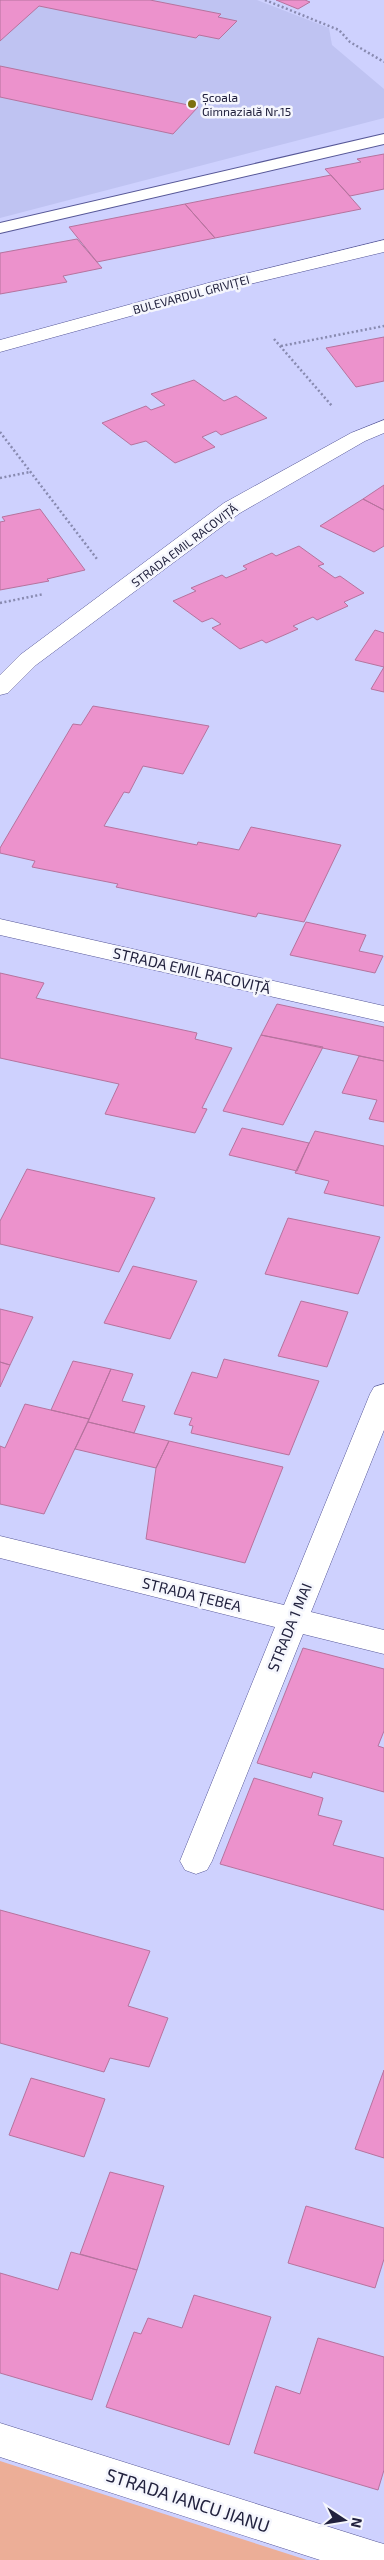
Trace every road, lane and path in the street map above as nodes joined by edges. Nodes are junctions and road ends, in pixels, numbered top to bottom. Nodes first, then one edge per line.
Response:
1 (265, 0) edge
2 (384, 62) edge
3 (384, 139) edge
4 (0, 228) edge
5 (384, 246) edge
6 (384, 326) edge
7 (274, 339) dead end
8 (0, 346) edge
9 (280, 346) junction
10 (384, 426) edge
11 (0, 432) edge
12 (358, 437) junction
13 (30, 472) junction
14 (0, 478) edge
15 (99, 562) dead end
16 (52, 592) dead end
17 (0, 603) edge
18 (0, 688) edge
19 (0, 927) edge
20 (384, 1014) edge
21 (384, 1394) edge
22 (0, 1547) edge
23 (292, 1619) junction
24 (384, 1642) edge
25 (196, 1861) dead end
26 (0, 2440) edge
27 (377, 2560) edge

1 - 2 path
3 - 4 lane
5 - 8 street, BULEVARDUL GRIVIȚEI
6 - 9 path
7 - 9 path
9 - 12 path
10 - 12 street, STRADA EMIL RACOVIȚĂ
11 - 13 path
12 - 18 street, STRADA EMIL RACOVIȚĂ
13 - 14 path
13 - 15 path
16 - 17 path
19 - 20 street, STRADA EMIL RACOVIȚĂ
21 - 23 street, STRADA 1 MAI
22 - 23 street, STRADA ȚEBEA
23 - 24 street, STRADA ȚEBEA
23 - 25 street, STRADA 1 MAI
26 - 27 street, STRADA IANCU JIANU

